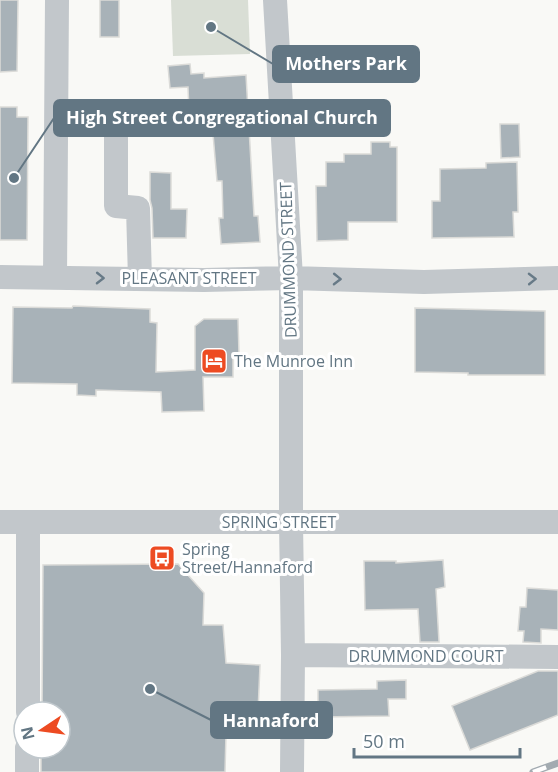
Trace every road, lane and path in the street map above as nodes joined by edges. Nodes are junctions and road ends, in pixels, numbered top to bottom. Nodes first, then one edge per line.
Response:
1 (57, 0) edge
2 (275, 0) edge
3 (116, 138) dead end
4 (0, 277) edge
5 (55, 277) junction
6 (291, 278) junction
7 (558, 278) edge
8 (140, 279) junction
9 (0, 522) edge
10 (28, 522) junction
11 (291, 522) junction
12 (558, 522) edge
13 (293, 655) junction
14 (558, 657) edge
15 (28, 700) edge
16 (292, 772) edge

1 - 5 street
2 - 6 street, DRUMMOND STREET
3 - 8 street
4 - 5 street, PLEASANT STREET
5 -> 8 street, PLEASANT STREET
6 -> 7 street, PLEASANT STREET
6 - 8 street, PLEASANT STREET
6 - 11 street, DRUMMOND STREET
9 - 10 street, SPRING STREET
10 - 11 street, SPRING STREET
10 - 15 street
11 - 12 street, SPRING STREET
11 - 13 street, DRUMMOND STREET
13 - 14 street, DRUMMOND COURT
13 - 16 street, DRUMMOND STREET

